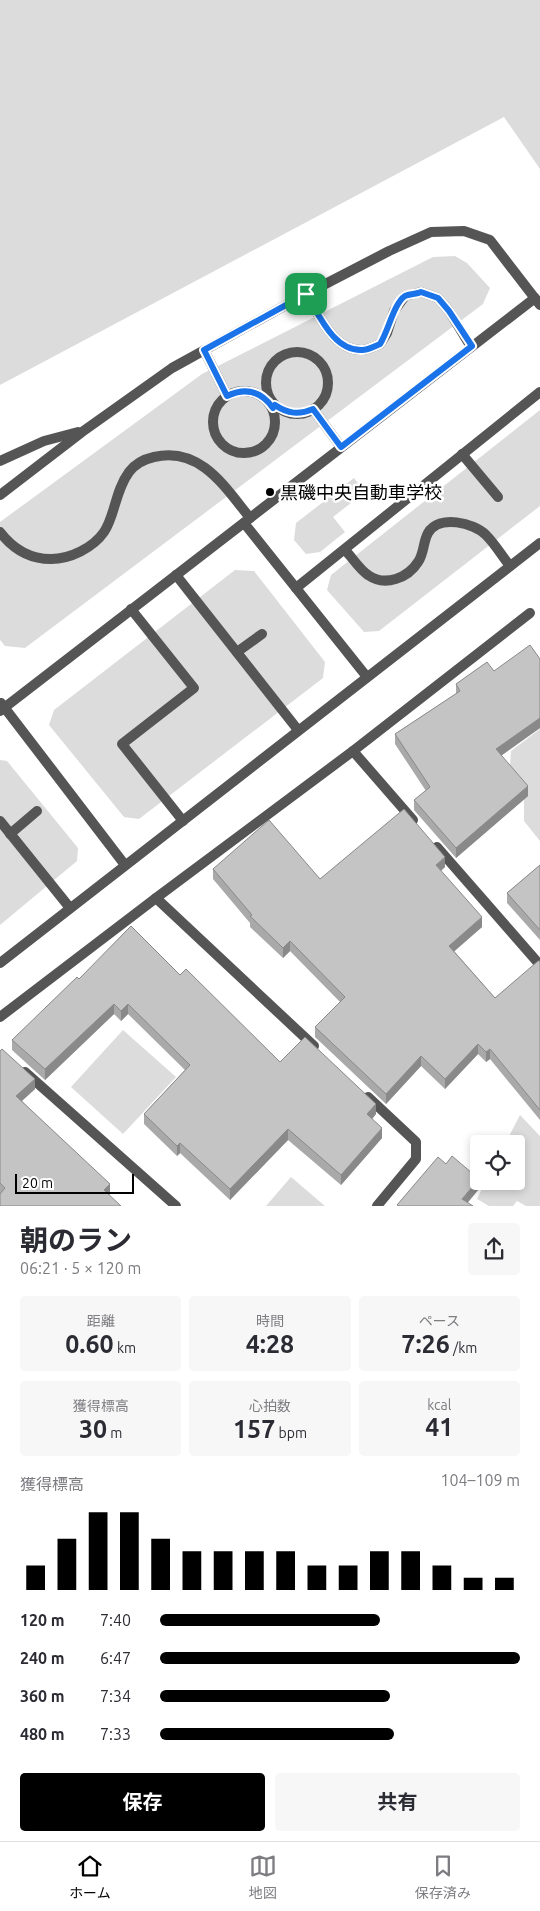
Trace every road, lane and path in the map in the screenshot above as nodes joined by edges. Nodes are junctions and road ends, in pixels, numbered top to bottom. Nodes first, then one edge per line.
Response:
1 (306, 294) junction
2 (538, 302) edge
3 (472, 346) junction
4 (204, 350) junction
5 (540, 392) edge
6 (227, 396) junction
7 (274, 407) junction
8 (313, 409) junction
9 (82, 432) junction
10 (341, 447) junction
11 (462, 454) junction
12 (0, 461) edge
13 (0, 495) edge
14 (498, 497) dead end
15 (247, 520) junction
16 (0, 532) edge
17 (540, 542) edge
18 (344, 550) junction
19 (510, 566) junction
20 (176, 575) junction
21 (296, 588) junction
22 (131, 609) junction
23 (530, 613) dead end
24 (262, 634) dead end
25 (237, 652) junction
26 (367, 677) junction
27 (1, 707) edge
28 (298, 730) junction
29 (353, 751) junction
30 (37, 811) dead end
31 (183, 820) junction
32 (0, 821) edge
33 (418, 825) edge
34 (10, 834) junction
35 (430, 840) edge
36 (125, 865) junction
37 (156, 898) junction
38 (70, 908) junction
39 (0, 962) edge
40 (540, 965) edge
41 (0, 1017) edge
42 (322, 1054) edge
43 (15, 1062) edge
44 (358, 1088) edge
45 (176, 1206) edge
46 (377, 1206) edge

1 - 2 street
1 - 3 street
1 - 4 street
2 - 3 street
3 - 10 street
4 - 6 street
4 - 9 street
5 - 11 street
6 - 7 street
6 - 7 street
7 - 8 street
7 - 8 street
8 - 10 street
9 - 12 street
9 - 13 street
10 - 15 street
11 - 14 street
11 - 18 street
15 - 16 street
15 - 20 street
15 - 21 street
17 - 19 street
18 - 19 street
18 - 21 street
19 - 26 street
20 - 22 street
20 - 25 street
21 - 26 street
22 - 27 street
22 - 31 street
23 - 29 street
24 - 25 street
25 - 28 street
26 - 28 street
27 - 36 street
28 - 31 street
29 - 33 street
29 - 37 street
30 - 34 street
31 - 36 street
32 - 34 street
34 - 38 street
35 - 40 street
36 - 38 street
37 - 41 street
37 - 42 street
38 - 39 street
43 - 45 street
44 - 46 street

